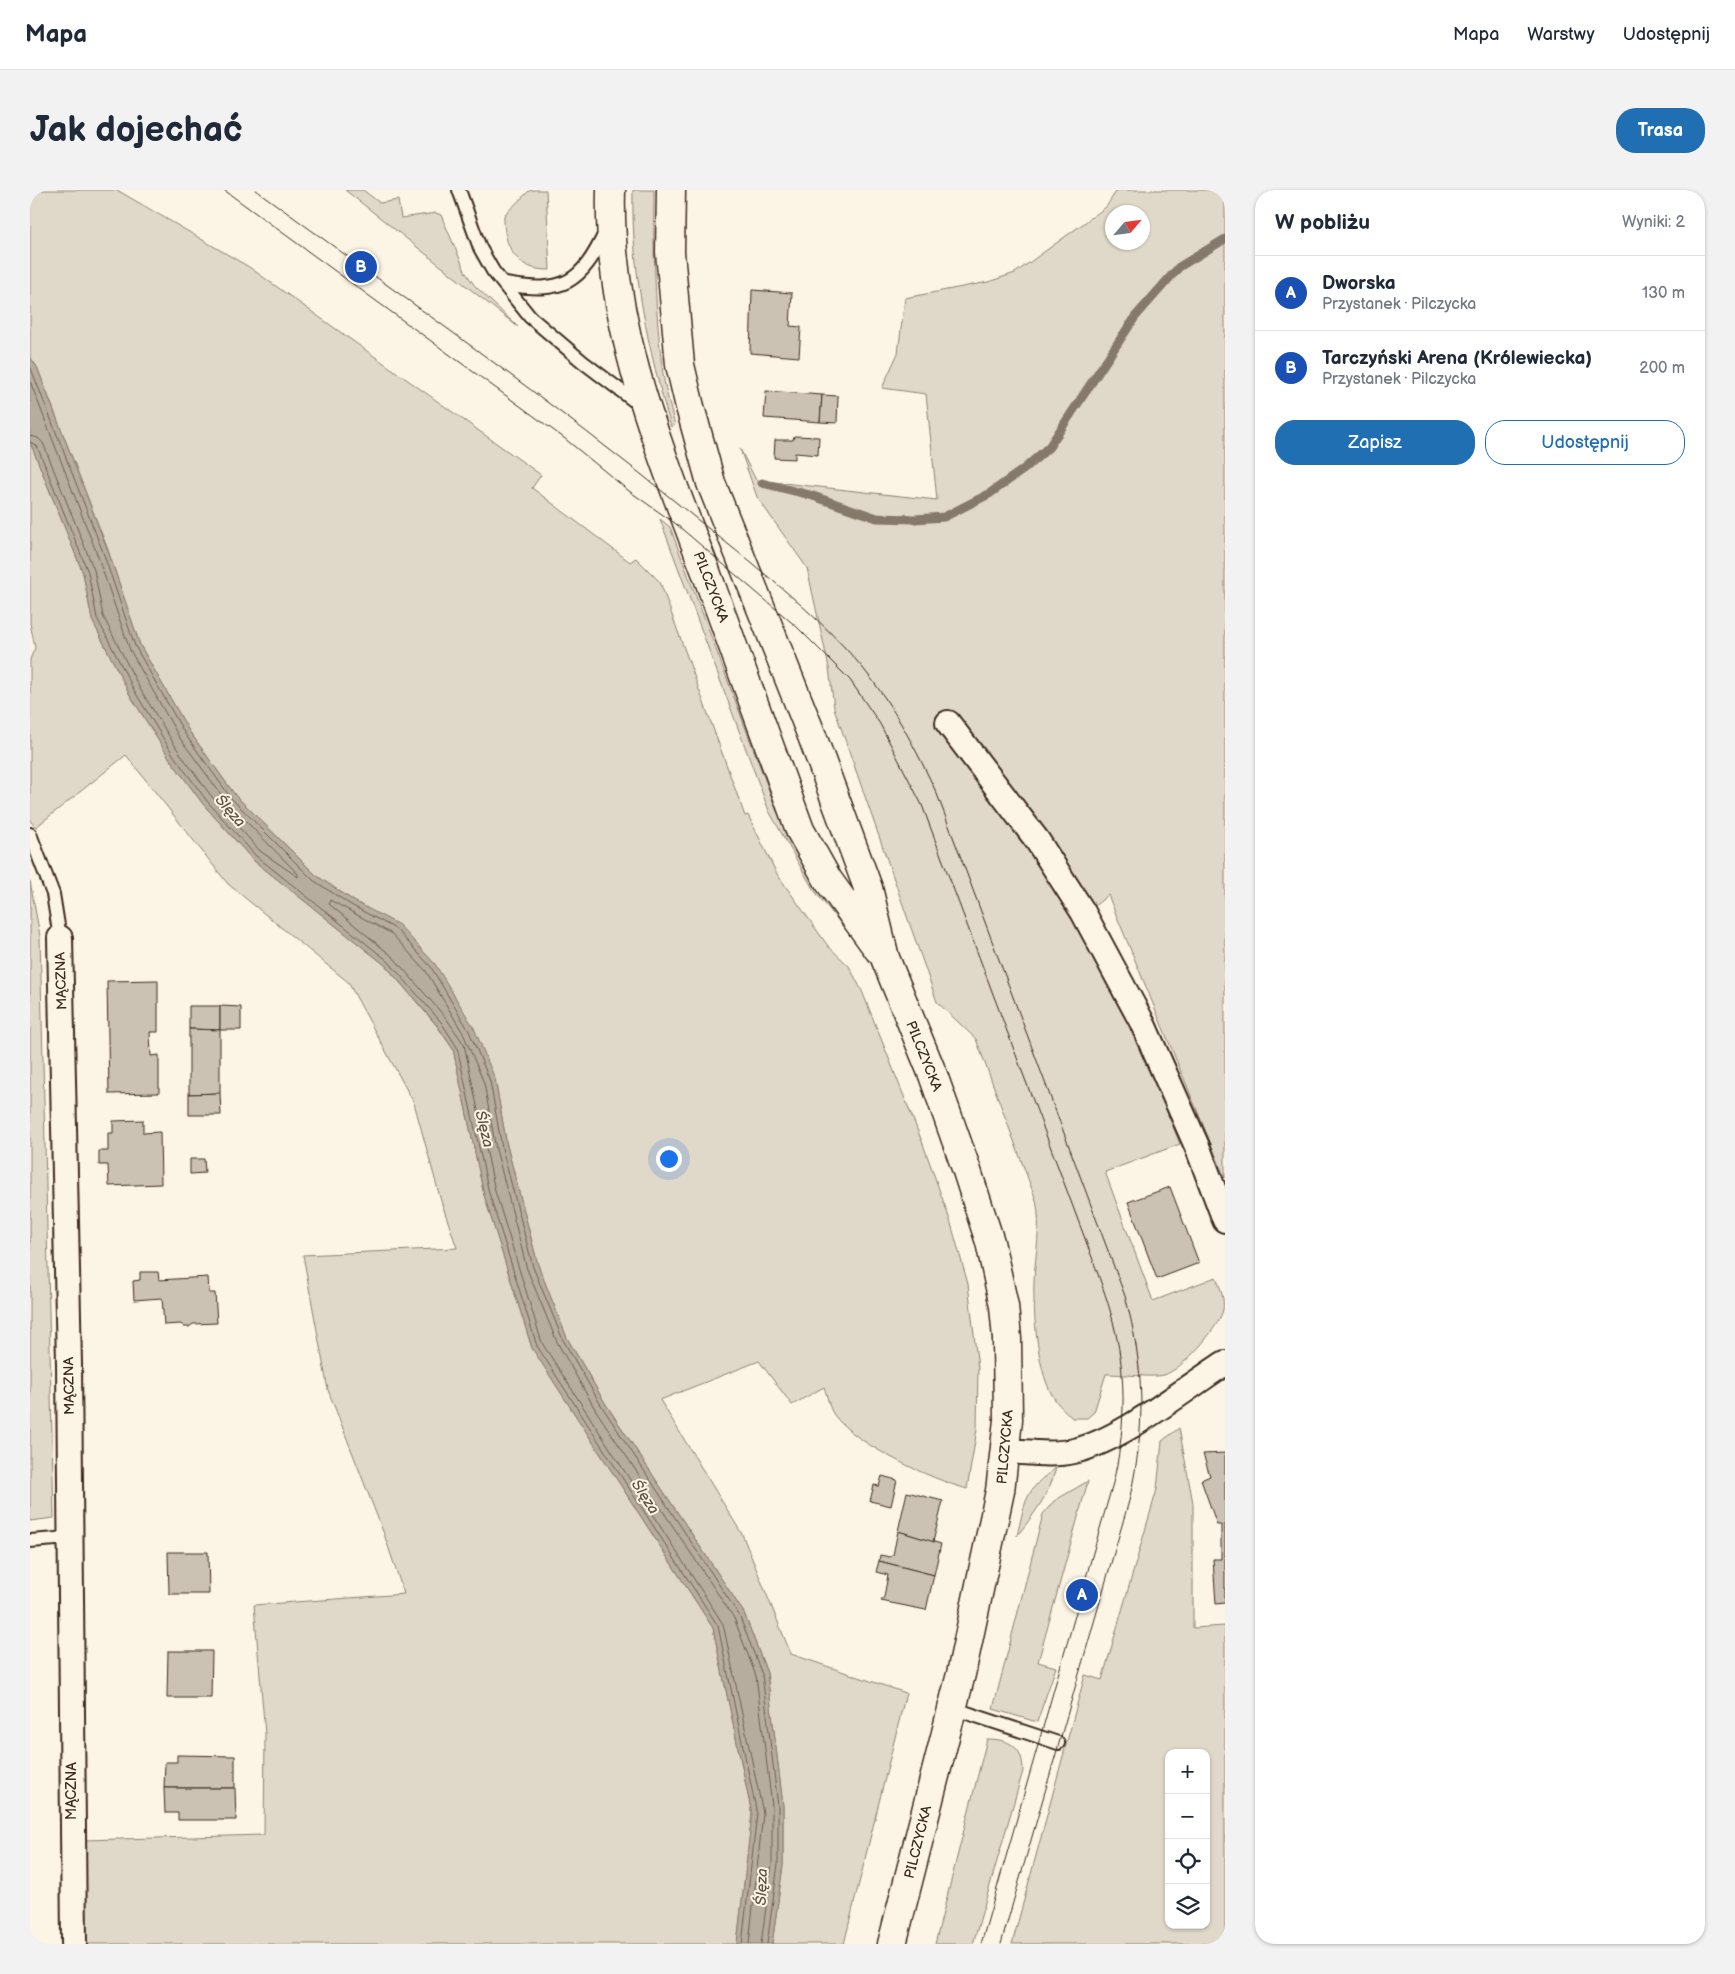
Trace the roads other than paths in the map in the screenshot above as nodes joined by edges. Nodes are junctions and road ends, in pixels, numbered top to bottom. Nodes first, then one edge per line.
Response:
1 (459, 190) edge
2 (611, 190) edge
3 (671, 190) edge
4 (611, 222) junction
5 (504, 284) junction
6 (645, 408) junction
7 (948, 723) dead end
8 (30, 834) edge
9 (60, 938) joint
10 (885, 958) junction
11 (1225, 1220) edge
12 (1225, 1362) edge
13 (1006, 1451) junction
14 (70, 1538) junction
15 (30, 1542) edge
16 (952, 1708) junction
17 (1058, 1743) dead end
18 (74, 1944) edge
19 (892, 1944) edge

1 - 5 lane
2 - 4 street, PILCZYCKA
3 - 10 street, PILCZYCKA
4 - 5 lane
4 - 6 street, PILCZYCKA
5 - 6 lane
6 - 10 street, PILCZYCKA
7 - 11 street
8 - 9 lane, MĄCZNA
9 - 14 street, MĄCZNA
10 - 13 street, PILCZYCKA
12 - 13 street
13 - 16 street, PILCZYCKA
14 - 15 lane
14 - 18 street, MĄCZNA
16 - 17 lane
16 - 19 street, PILCZYCKA

